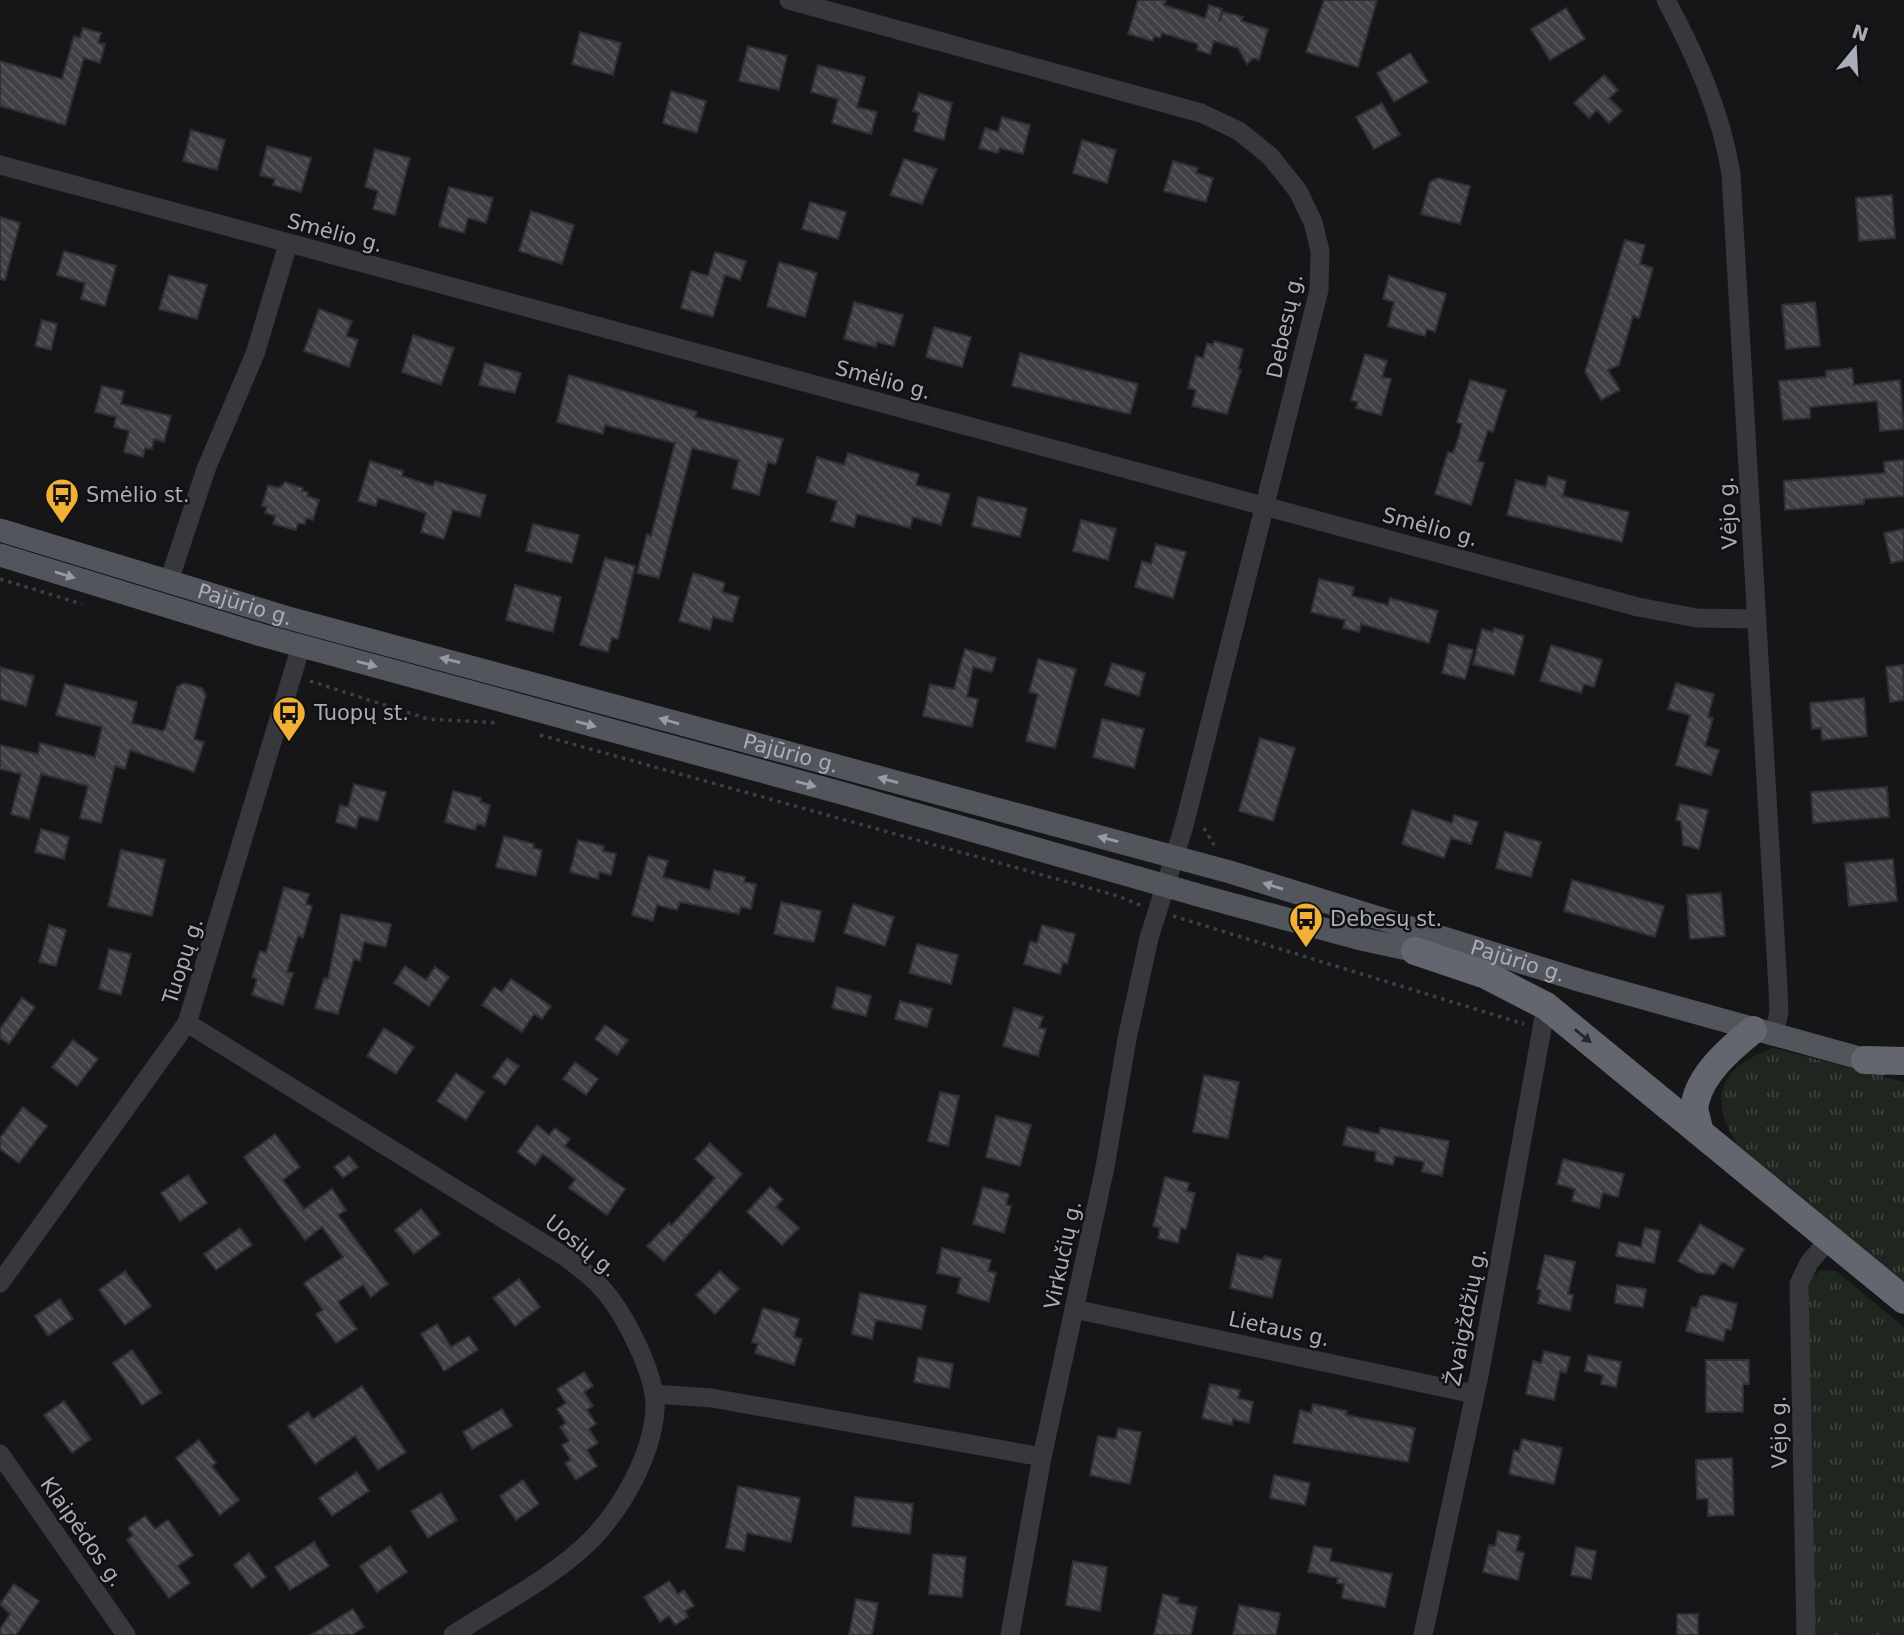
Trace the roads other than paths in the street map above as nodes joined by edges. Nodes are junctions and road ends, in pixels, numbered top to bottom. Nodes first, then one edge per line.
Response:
1 (789, 0) edge
2 (1666, 0) edge
3 (849, 8) edge
4 (0, 165) edge
5 (288, 244) junction
6 (1266, 506) junction
7 (0, 530) edge
8 (0, 555) edge
9 (169, 581) junction
10 (1757, 619) junction
11 (301, 646) junction
12 (1174, 857) junction
13 (1165, 886) junction
14 (1415, 951) junction
15 (1582, 981) junction
16 (1543, 1018) junction
17 (187, 1023) junction
18 (1763, 1033) junction
19 (1865, 1059) junction
20 (1904, 1061) edge
21 (1904, 1070) edge
22 (1699, 1130) junction
23 (1830, 1238) junction
24 (0, 1283) edge
25 (1904, 1300) edge
26 (1074, 1309) junction
27 (654, 1394) junction
28 (1474, 1394) junction
29 (0, 1454) edge
30 (1042, 1457) junction
31 (126, 1635) edge
32 (453, 1635) edge
33 (1010, 1635) edge
34 (1423, 1635) edge
35 (1806, 1635) edge

1 - 3 street, Debesų g.
2 - 10 street, Vėjo g.
3 - 6 street, Debesų g.
4 - 5 street, Smėlio g.
5 - 6 street, Smėlio g.
5 - 9 street
6 - 10 street, Smėlio g.
6 - 12 street, Debesų g.
7 - 9 main road, Pajūrio g.
8 -> 11 main road, Pajūrio g.
12 -> 9 main road, Pajūrio g.
10 - 18 street, Vėjo g.
11 -> 13 main road, Pajūrio g.
11 - 17 street, Tuopų g.
12 - 13 street, Debesų g.
15 -> 12 main road, Pajūrio g.
13 - 14 main road, Pajūrio g.
13 - 26 street, Virkučių g.
14 - 15 main road, Pajūrio g.
14 - 16 highway
15 - 18 main road, Pajūrio g.
16 -> 22 highway
16 - 28 street, Žvaigždžių g.
17 - 24 street, Tuopų g.
17 - 27 street, Uosių g.
18 - 19 main road, Pajūrio g.
18 - 22 highway
19 - 20 highway
19 - 21 main road, Pajūrio g.
22 - 23 highway
23 - 25 highway
23 - 35 street, Vėjo g.
26 - 28 street, Lietaus g.
26 - 30 street, Virkučių g.
27 - 30 street
27 - 32 street, Uosių g.
28 - 34 street, Žvaigždžių g.
29 - 31 street, Klaipėdos g.
30 - 33 street, Virkučių g.

